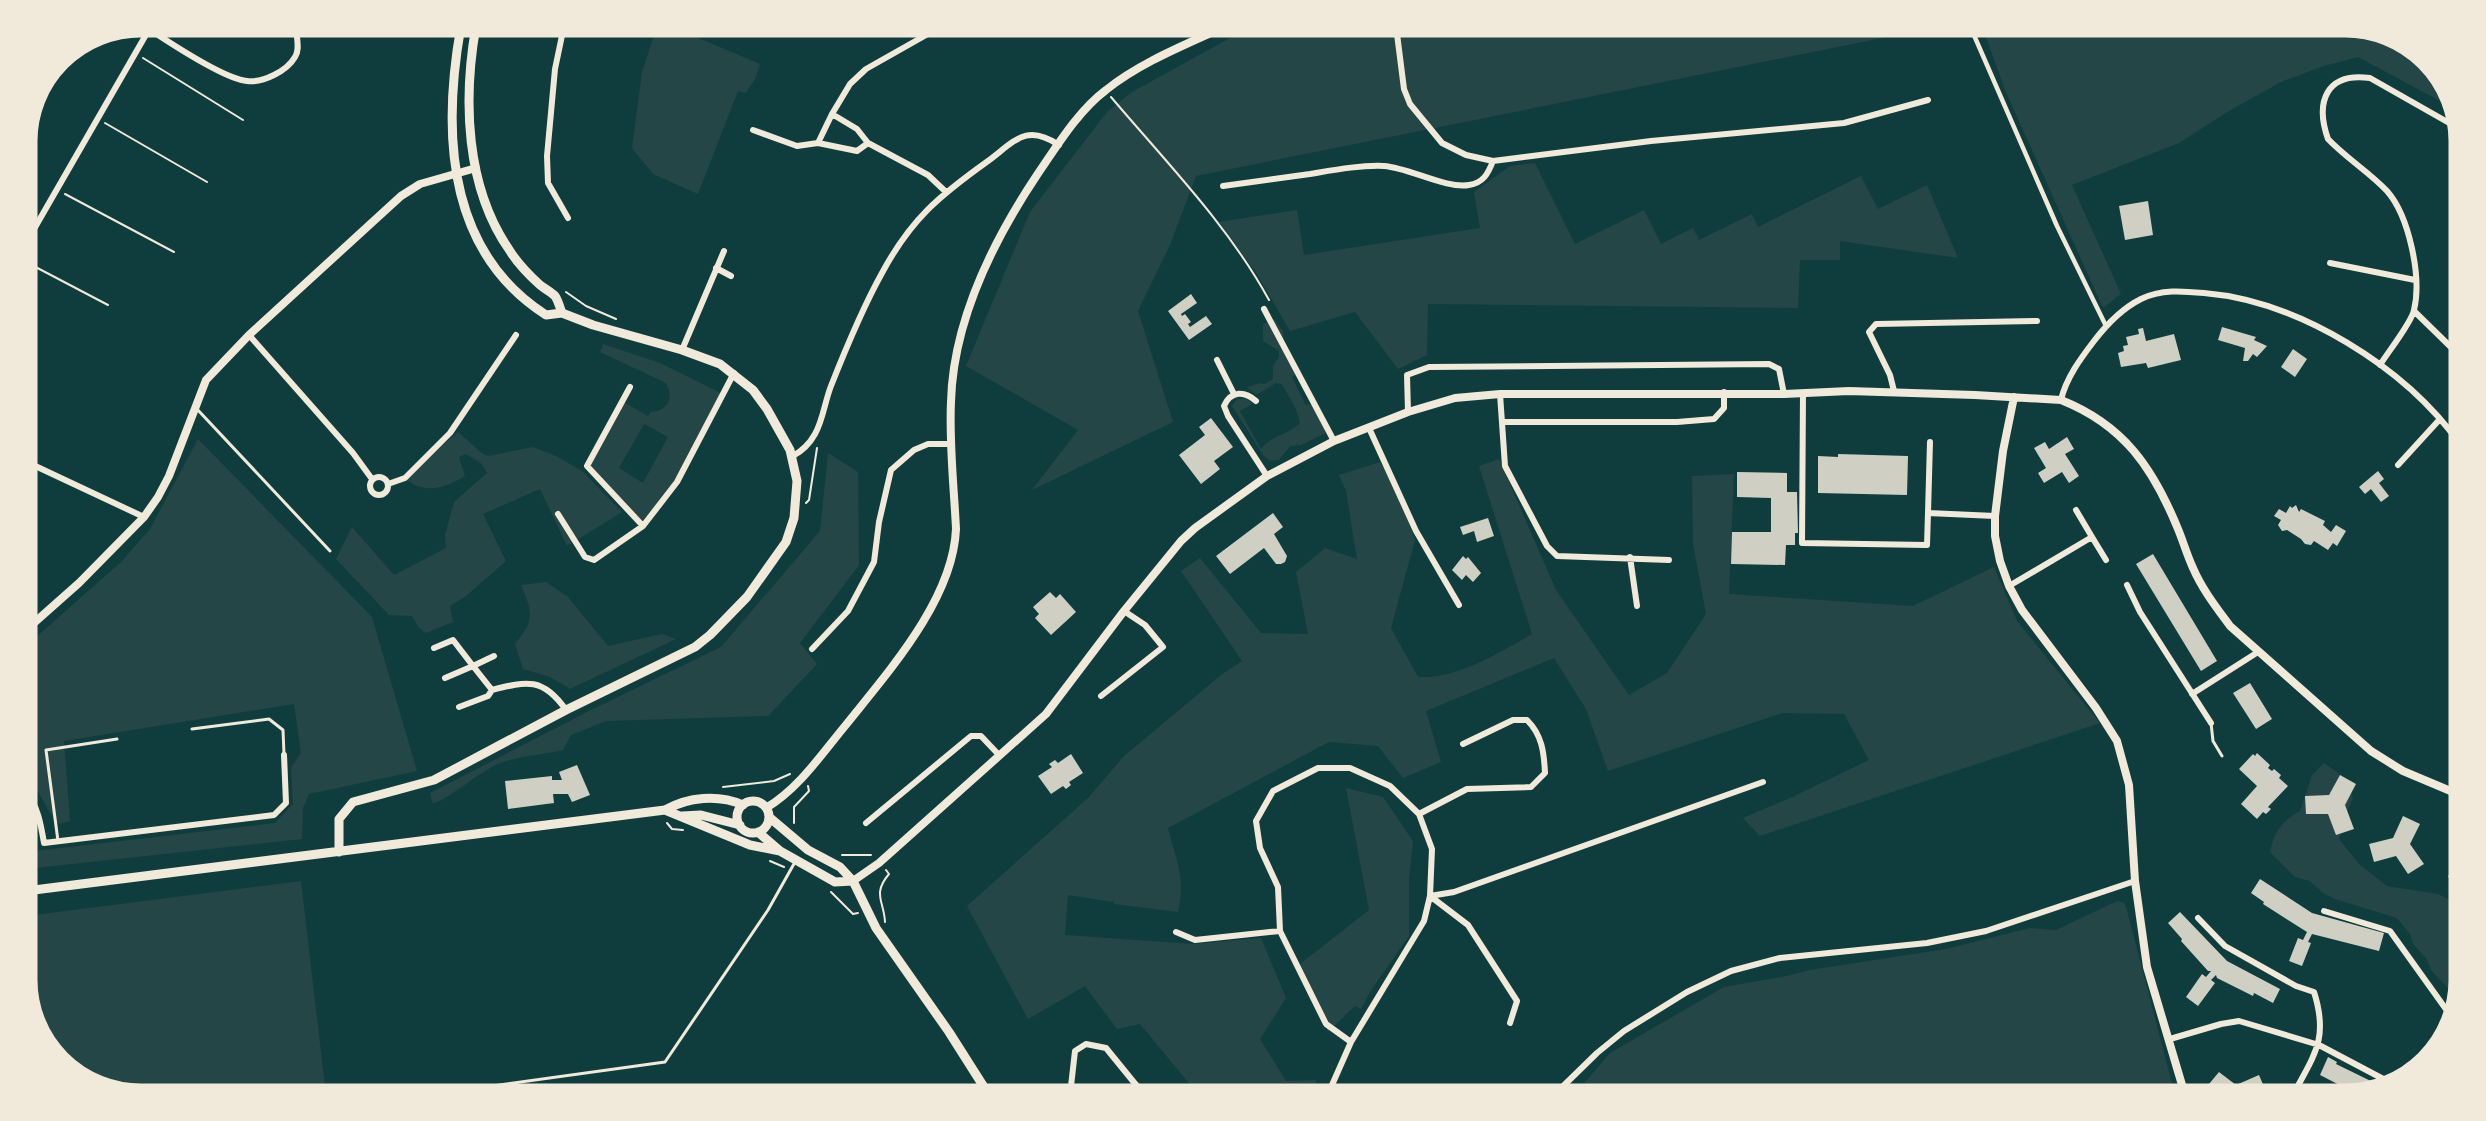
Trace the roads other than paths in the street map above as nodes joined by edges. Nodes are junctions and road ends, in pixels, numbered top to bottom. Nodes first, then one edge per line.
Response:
1 (145, 36) edge
2 (164, 36) edge
3 (298, 36) edge
4 (459, 36) edge
5 (475, 36) edge
6 (562, 36) edge
7 (924, 36) edge
8 (1202, 36) edge
9 (1397, 36) edge
10 (1974, 36) edge
11 (1928, 100) dead end
12 (832, 114) junction
13 (2448, 123) edge
14 (753, 130) dead end
15 (818, 143) junction
16 (868, 143) junction
17 (1059, 145) junction
18 (1493, 161) junction
19 (476, 168) junction
20 (455, 172) junction
21 (1223, 186) dead end
22 (946, 192) junction
23 (568, 218) dead end
24 (36, 226) edge
25 (724, 251) dead end
26 (2330, 263) dead end
27 (716, 268) junction
28 (731, 276) dead end
29 (2415, 280) junction
30 (1264, 309) road end
31 (2414, 311) junction
32 (562, 313) junction
33 (2037, 321) dead end
34 (2106, 326) junction
35 (249, 335) junction
36 (516, 335) dead end
37 (2450, 346) edge
38 (682, 350) junction
39 (1217, 360) dead end
40 (2380, 364) junction
41 (734, 373) junction
42 (630, 387) dead end
43 (1894, 391) junction
44 (1724, 392) junction
45 (1784, 393) junction
46 (1803, 393) junction
47 (1234, 394) junction
48 (1500, 394) junction
49 (2014, 397) junction
50 (2061, 400) junction
51 (1256, 401) dead end
52 (195, 407) junction
53 (1408, 412) junction
54 (2440, 419) junction
55 (1503, 422) junction
56 (1369, 428) junction
57 (2450, 432) edge
58 (1334, 441) junction
59 (1930, 442) dead end
60 (951, 444) junction
61 (793, 456) junction
62 (2398, 465) dead end
63 (36, 466) edge
64 (1267, 476) junction
65 (372, 479) junction
66 (388, 484) junction
67 (2076, 510) dead end
68 (1928, 513) junction
69 (558, 514) dead end
70 (1995, 516) junction
71 (144, 517) junction
72 (643, 525) junction
73 (2092, 537) junction
74 (330, 551) dead end
75 (1630, 557) junction
76 (1669, 560) dead end
77 (2106, 560) dead end
78 (2127, 585) dead end
79 (2009, 586) junction
80 (1459, 605) dead end
81 (1637, 606) dead end
82 (1124, 611) junction
83 (36, 621) edge
84 (434, 648) dead end
85 (812, 649) dead end
86 (2258, 652) junction
87 (494, 656) dead end
88 (473, 666) junction
89 (445, 678) dead end
90 (492, 690) junction
91 (2192, 694) junction
92 (1101, 696) dead end
93 (459, 708) dead end
94 (566, 710) junction
95 (2211, 723) joint
96 (192, 729) dead end
97 (117, 739) dead end
98 (1463, 744) dead end
99 (284, 755) joint
100 (999, 755) junction
101 (2222, 756) dead end
102 (1763, 782) dead end
103 (2450, 791) edge
104 (743, 805) junction
105 (665, 810) junction
106 (36, 812) edge
107 (768, 813) junction
108 (1419, 814) junction
109 (681, 816) junction
110 (866, 824) dead end
111 (740, 825) junction
112 (758, 832) junction
113 (58, 841) junction
114 (780, 851) junction
115 (339, 852) junction
116 (796, 861) junction
117 (853, 881) junction
118 (2135, 881) junction
119 (36, 890) edge
120 (1430, 896) junction
121 (2324, 911) dead end
122 (2198, 918) dead end
123 (1280, 931) junction
124 (1176, 932) dead end
125 (2446, 1009) edge
126 (1510, 1023) dead end
127 (2170, 1039) junction
128 (1351, 1042) junction
129 (2319, 1045) junction
130 (2382, 1078) edge
131 (500, 1085) edge
132 (983, 1085) edge
133 (1071, 1085) edge
134 (1136, 1085) edge
135 (1332, 1085) edge
136 (1564, 1085) edge
137 (2182, 1085) edge
138 (2299, 1085) edge

1 - 24 street
2 - 3 street
4 - 20 main road
5 - 19 main road
6 - 23 street
7 - 12 street
8 - 17 street
9 - 18 street
10 - 34 street
11 - 18 street
12 - 15 street
12 - 16 street
13 - 29 street
14 - 15 street
15 - 16 street
16 - 22 street
17 - 22 street
17 - 60 street
18 - 21 street
19 - 20 street
19 - 32 main road
20 - 32 main road
20 - 35 street
22 - 61 street
25 - 27 street
26 - 29 street
27 - 28 street
27 - 38 street
29 - 31 street
30 - 58 street
31 - 37 street
31 - 40 street
32 - 38 main road
33 - 43 street
34 - 40 street
34 - 50 street
35 - 52 street
35 - 65 street
36 - 66 street
38 - 41 main road
39 - 47 street
40 - 54 street
41 - 61 main road
41 - 72 street
42 - 72 street
43 - 46 street
43 - 49 street
44 - 45 street
44 - 48 street
44 - 55 street
45 - 46 street
45 - 53 street
46 - 68 street
47 - 51 street
47 - 64 street
48 - 53 street
48 - 55 street
49 - 50 street
49 - 70 street
50 - 86 street
52 - 71 street
52 - 74 lane
53 - 56 street
54 - 57 street
54 - 62 street
55 - 75 street
56 - 58 street
56 - 80 street
58 - 64 street
59 - 68 street
60 - 85 street
60 - 107 street
61 - 94 main road
63 - 71 street
64 - 82 street
65 - 66 street
65 - 66 street
67 - 73 street
68 - 70 street
69 - 72 street
70 - 79 street
71 - 83 street
73 - 77 street
73 - 79 street
75 - 76 street
75 - 81 street
78 - 91 street
79 - 118 street
82 - 92 street
82 - 100 street
84 - 88 street
86 - 91 street
86 - 103 street
87 - 88 street
88 - 89 street
88 - 90 street
90 - 93 street
90 - 94 street
91 - 95 street
94 - 115 main road
95 - 101 lane
96 - 99 lane
97 - 113 lane
98 - 108 street
99 - 113 street
100 - 110 street
100 - 117 street
102 - 120 street
104 - 105 main road
104 - 107 main road
104 - 111 main road
105 - 109 main road
105 - 115 main road
106 - 113 street
107 - 112 main road
107 - 117 main road
108 - 120 street
108 - 123 street
109 - 111 main road
109 - 114 main road
111 - 112 main road
112 - 114 main road
114 - 116 main road
115 - 119 main road
116 - 117 main road
116 - 131 lane
117 - 132 main road
118 - 127 street
118 - 136 street
120 - 126 street
120 - 128 street
121 - 125 street
122 - 129 street
123 - 124 street
123 - 128 street
127 - 129 street
127 - 137 street
128 - 135 street
129 - 130 street
129 - 138 street
133 - 134 street

